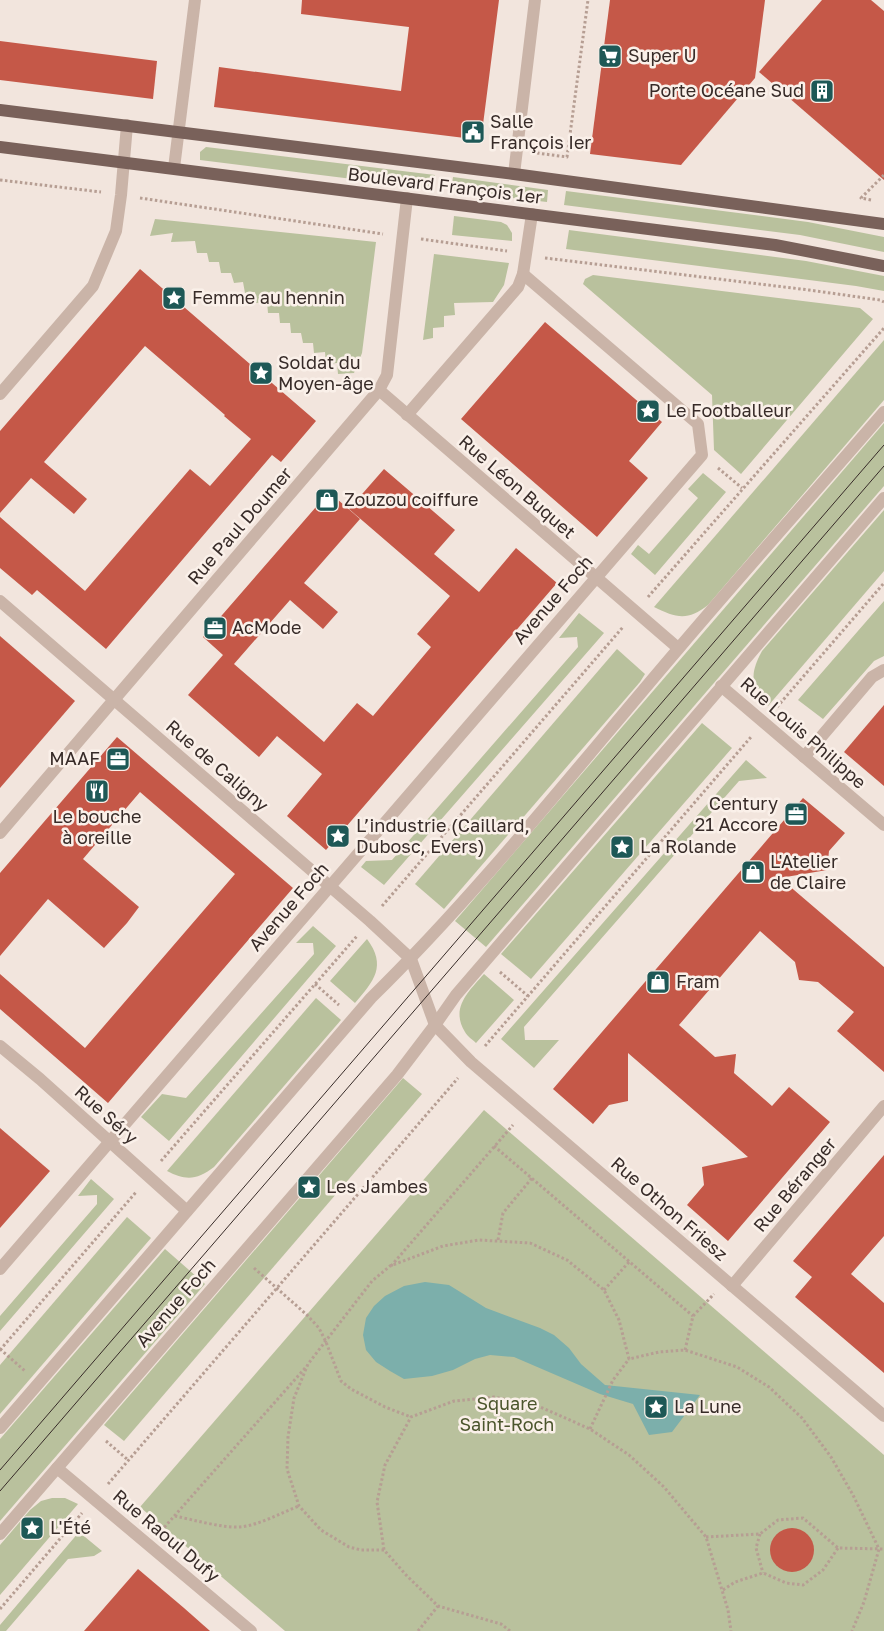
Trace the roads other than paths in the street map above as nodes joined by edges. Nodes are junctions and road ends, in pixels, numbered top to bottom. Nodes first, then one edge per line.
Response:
1 (195, 0) edge
2 (535, 0) edge
3 (0, 110) edge
4 (127, 126) junction
5 (179, 132) junction
6 (0, 147) edge
7 (123, 162) junction
8 (174, 168) junction
9 (514, 174) junction
10 (407, 198) junction
11 (532, 214) junction
12 (884, 224) edge
13 (884, 266) edge
14 (523, 274) junction
15 (379, 390) junction
16 (0, 394) edge
17 (884, 412) edge
18 (407, 415) junction
19 (884, 498) edge
20 (596, 578) junction
21 (0, 601) edge
22 (678, 648) junction
23 (884, 670) edge
24 (721, 686) junction
25 (114, 700) junction
26 (804, 757) junction
27 (884, 825) edge
28 (0, 833) edge
29 (330, 886) junction
30 (411, 959) junction
31 (435, 1025) junction
32 (0, 1046) edge
33 (884, 1106) edge
34 (109, 1142) junction
35 (187, 1211) junction
36 (0, 1269) edge
37 (729, 1283) junction
38 (884, 1416) edge
39 (0, 1428) edge
40 (57, 1468) junction
41 (0, 1534) edge
42 (251, 1631) edge

1 - 5 street
2 - 9 street
3 - 4 main road, Boulevard François 1er
4 - 5 main road, Boulevard François 1er
4 - 7 street
5 - 8 street
5 - 9 main road, Boulevard François 1er
6 - 7 main road, Boulevard François 1er
7 - 8 main road, Boulevard François 1er
7 - 16 street
8 - 10 main road, Boulevard François 1er
9 - 12 main road, Boulevard François 1er
10 - 11 main road, Boulevard François 1er
10 - 15 street, Rue Paul Doumer
11 - 13 main road, Boulevard François 1er
11 - 14 street
14 - 18 street
14 - 20 street, Avenue Foch
15 - 18 street, Rue Léon Buquet
15 - 25 street, Rue Paul Doumer
17 - 22 street
18 - 20 street, Rue Léon Buquet
19 - 24 street, Avenue Foch
20 - 22 street, Rue Léon Buquet
20 - 29 street, Avenue Foch
21 - 25 street, Rue de Caligny
22 - 30 street
23 - 26 street
24 - 26 street, Rue Louis Philippe
24 - 31 street, Avenue Foch
25 - 28 street, Rue Paul Doumer
25 - 29 street, Rue de Caligny
26 - 27 street, Rue Louis Philippe
29 - 30 street, Rue de Caligny
29 - 34 street, Avenue Foch
30 - 31 street
30 - 35 street
31 - 37 street, Rue Othon Friesz
31 - 40 street, Avenue Foch
32 - 34 street, Rue Séry
33 - 37 street, Rue Béranger
34 - 35 street, Rue Séry
34 - 36 street, Avenue Foch
35 - 39 street
37 - 38 street, Rue Othon Friesz
40 - 41 street, Avenue Foch
40 - 42 street, Rue Raoul Dufy

